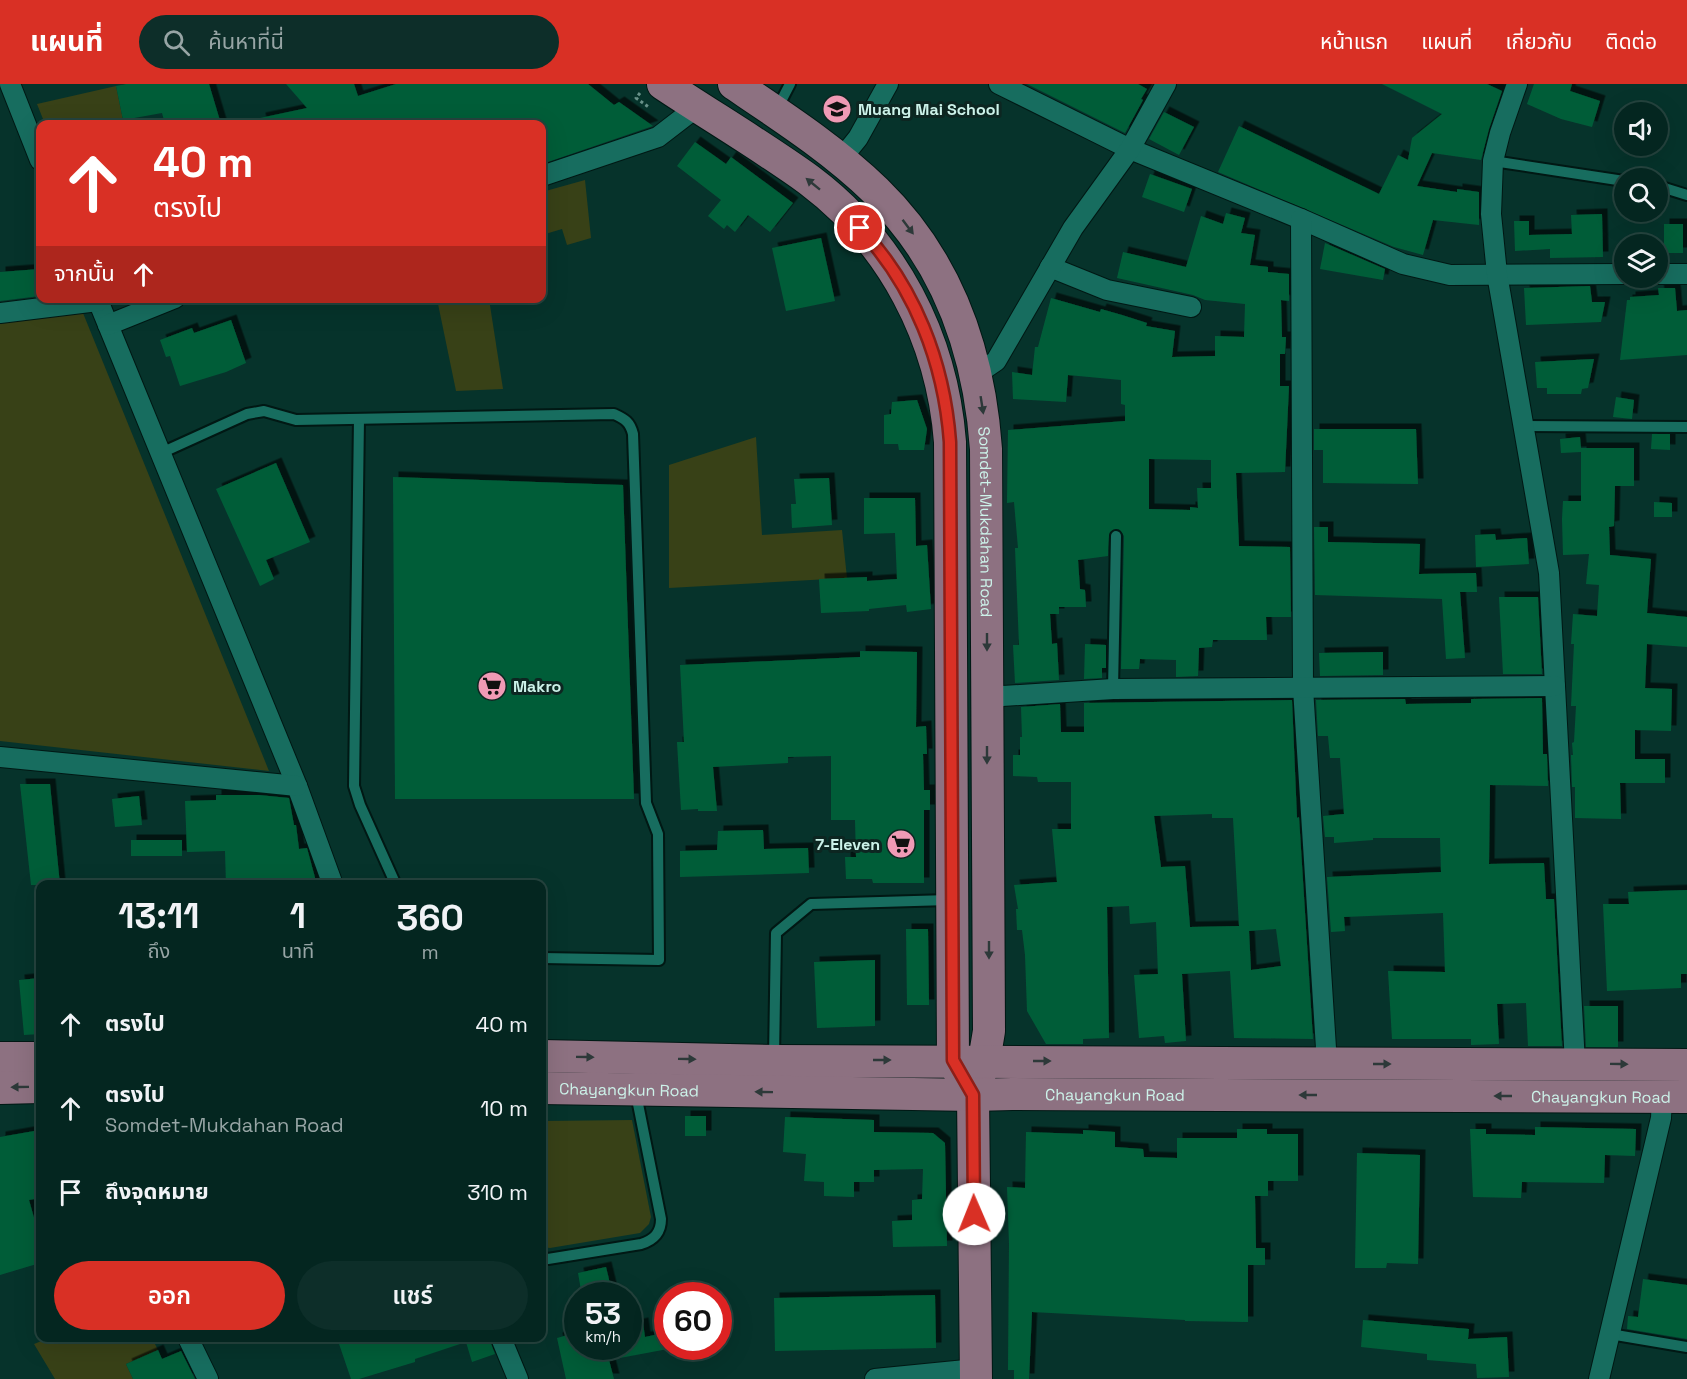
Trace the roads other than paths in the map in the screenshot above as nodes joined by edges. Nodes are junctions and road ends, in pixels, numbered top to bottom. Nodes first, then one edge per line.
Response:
1 (10, 84) edge
2 (663, 84) edge
3 (734, 84) edge
4 (790, 84) edge
5 (888, 84) edge
6 (999, 84) edge
7 (1166, 84) edge
8 (1517, 84) edge
9 (697, 107) junction
10 (775, 111) junction
11 (1130, 149) junction
12 (36, 150) edge
13 (841, 159) junction
14 (1493, 161) junction
15 (546, 175) edge
16 (1614, 179) edge
17 (1668, 189) edge
18 (1687, 195) edge
19 (1300, 219) junction
20 (1050, 267) junction
21 (1497, 274) junction
22 (1614, 274) edge
23 (1668, 274) edge
24 (1687, 274) edge
25 (75, 303) edge
26 (99, 303) edge
27 (163, 303) edge
28 (1191, 307) dead end
29 (0, 313) edge
30 (108, 325) junction
31 (976, 374) junction
32 (359, 419) junction
33 (1525, 426) junction
34 (1687, 427) edge
35 (161, 453) junction
36 (1116, 536) dead end
37 (1555, 686) junction
38 (1303, 688) junction
39 (1113, 689) junction
40 (987, 697) junction
41 (0, 757) edge
42 (297, 786) junction
43 (331, 880) edge
44 (394, 880) edge
45 (952, 900) junction
46 (546, 958) edge
47 (546, 1056) edge
48 (0, 1058) edge
49 (36, 1058) edge
50 (953, 1060) junction
51 (774, 1061) junction
52 (984, 1061) junction
53 (1327, 1064) junction
54 (1575, 1064) junction
55 (1687, 1065) edge
56 (36, 1087) edge
57 (0, 1088) edge
58 (546, 1088) edge
59 (635, 1090) junction
60 (973, 1095) junction
61 (1675, 1097) edge
62 (546, 1257) edge
63 (1610, 1334) junction
64 (190, 1342) edge
65 (503, 1342) edge
66 (1687, 1347) edge
67 (976, 1374) edge
68 (208, 1379) edge
69 (518, 1379) edge
70 (875, 1379) edge
71 (1599, 1379) edge

1 - 12 street
2 - 9 main road, Somdet-Mukdahan Road
3 - 10 main road, Somdet-Mukdahan Road
4 - 10 lane
5 - 13 street
6 - 11 street
7 - 11 street
8 - 14 street
9 - 15 street
45 -> 9 main road, Somdet-Mukdahan Road
10 - 13 main road, Somdet-Mukdahan Road
11 - 19 street
11 - 20 street
13 -> 31 main road, Somdet-Mukdahan Road
14 - 16 lane
14 - 21 street
17 - 18 lane
19 - 21 street
19 - 38 street
20 - 28 street
20 - 31 street
21 - 22 street
21 - 33 street
23 - 24 street
25 - 29 street
26 - 30 street
27 - 30 street
30 - 35 street
31 -> 40 main road, Somdet-Mukdahan Road
32 - 35 lane
32 - 44 lane
32 - 46 lane
33 - 34 lane
33 - 37 street
35 - 42 street
36 - 39 lane
37 - 38 street
37 - 54 street
38 - 39 street
38 - 53 street
39 - 40 street
40 -> 52 main road, Somdet-Mukdahan Road
41 - 42 street
42 - 43 street
45 - 50 main road, Somdet-Mukdahan Road
45 - 51 lane
47 -> 51 main road, Chayangkun Road
48 - 49 main road
51 -> 50 main road, Chayangkun Road
50 - 52 main road, Chayangkun Road
50 - 60 main road
52 -> 53 main road, Chayangkun Road
52 - 60 main road, Somdet-Mukdahan Road
53 -> 54 main road, Chayangkun Road
54 -> 55 main road, Chayangkun Road
56 -> 57 main road
58 - 59 main road, Chayangkun Road
60 -> 59 main road, Chayangkun Road
59 - 62 lane
61 -> 60 main road, Chayangkun Road
60 - 67 main road
61 - 63 street
63 - 66 lane
63 - 71 street
64 - 68 street
65 - 69 street
67 - 70 street

